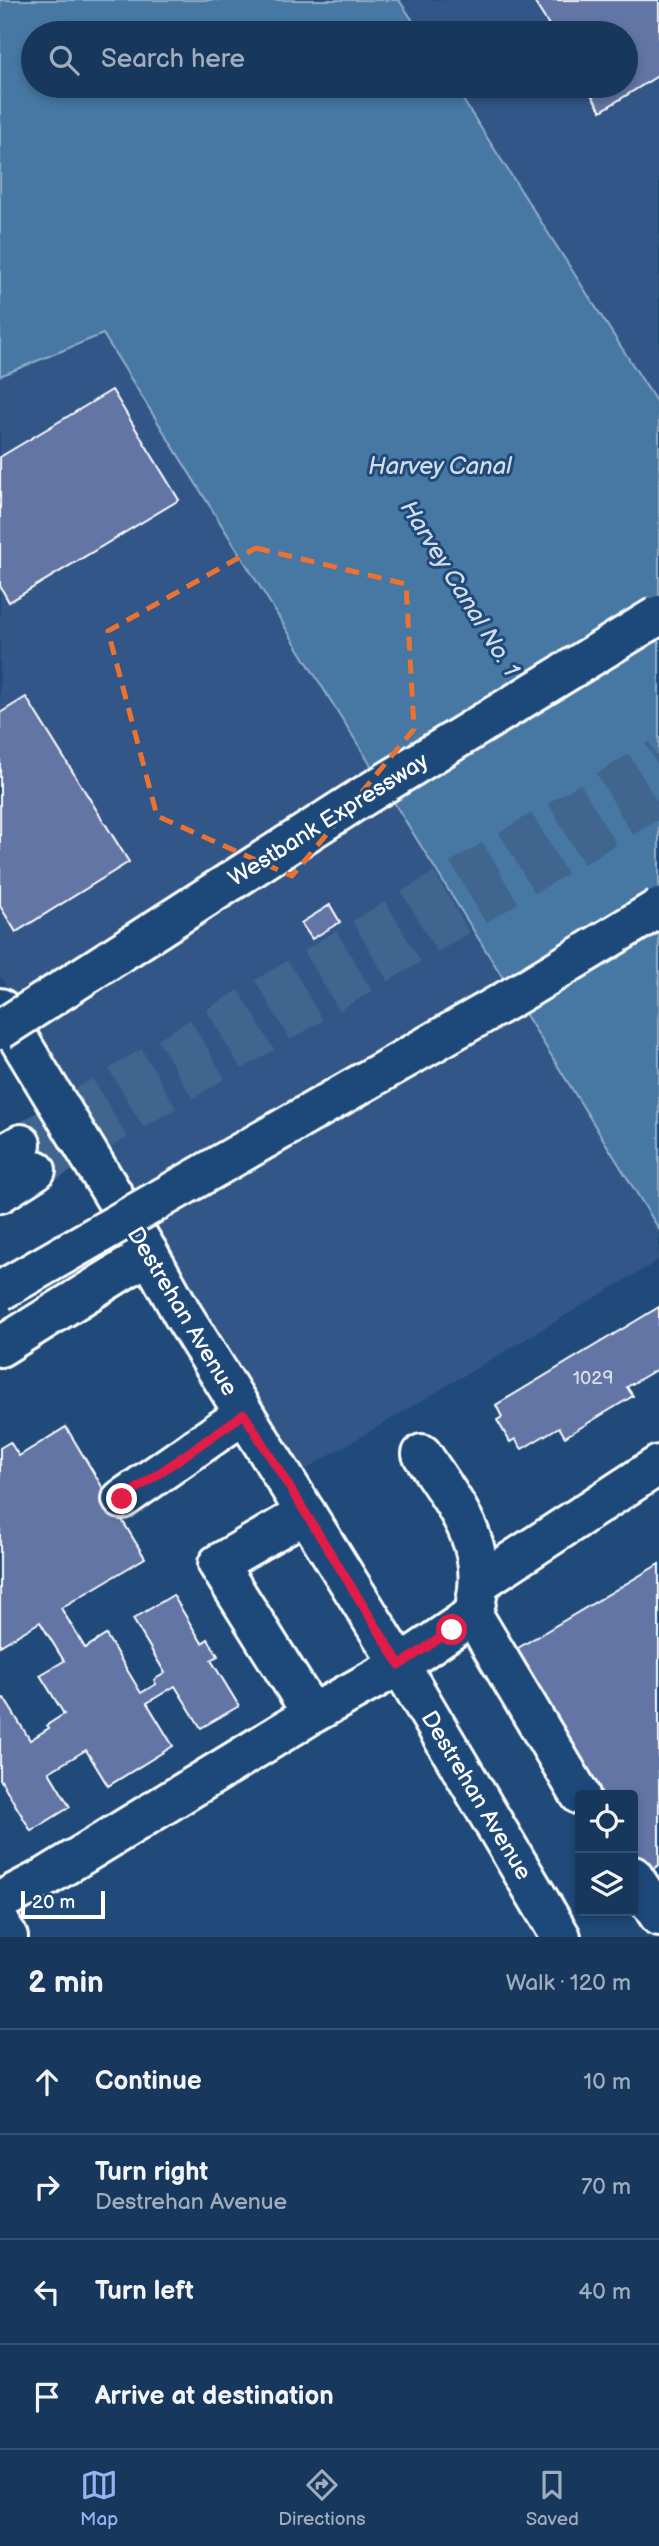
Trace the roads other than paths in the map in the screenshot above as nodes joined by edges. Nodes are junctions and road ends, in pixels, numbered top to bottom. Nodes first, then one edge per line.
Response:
1 (659, 615) edge
2 (659, 908) edge
3 (0, 1008) edge
4 (0, 1030) edge
5 (19, 1157) tunnel mouth
6 (0, 1193) edge
7 (149, 1254) junction
8 (0, 1291) edge
9 (0, 1347) edge
10 (244, 1414) junction
11 (422, 1454) dead end
12 (659, 1465) edge
13 (122, 1499) dead end
14 (306, 1513) junction
15 (477, 1598) junction
16 (400, 1665) junction
17 (312, 1714) junction
18 (577, 1790) edge
19 (638, 1884) edge
20 (0, 1901) edge
21 (659, 1916) edge
22 (0, 1923) edge
23 (659, 1933) edge
24 (9, 1937) edge
25 (561, 1937) edge
26 (653, 1937) edge

1 - 4 main road, Westbank Expressway, bridge
2 - 8 main road, bridge
3 - 7 main road, Destrehan Avenue
5 - 6 main road
7 - 9 main road
7 - 10 main road, Destrehan Avenue
10 - 13 main road
10 - 14 main road, Destrehan Avenue
11 - 15 main road
12 - 15 main road
14 - 16 main road, Destrehan Avenue
14 - 17 main road
15 - 16 main road
15 - 18 main road
16 - 17 main road
16 - 25 main road, Destrehan Avenue
17 - 20 main road
19 - 21 main road
22 - 24 main road
23 - 26 main road

